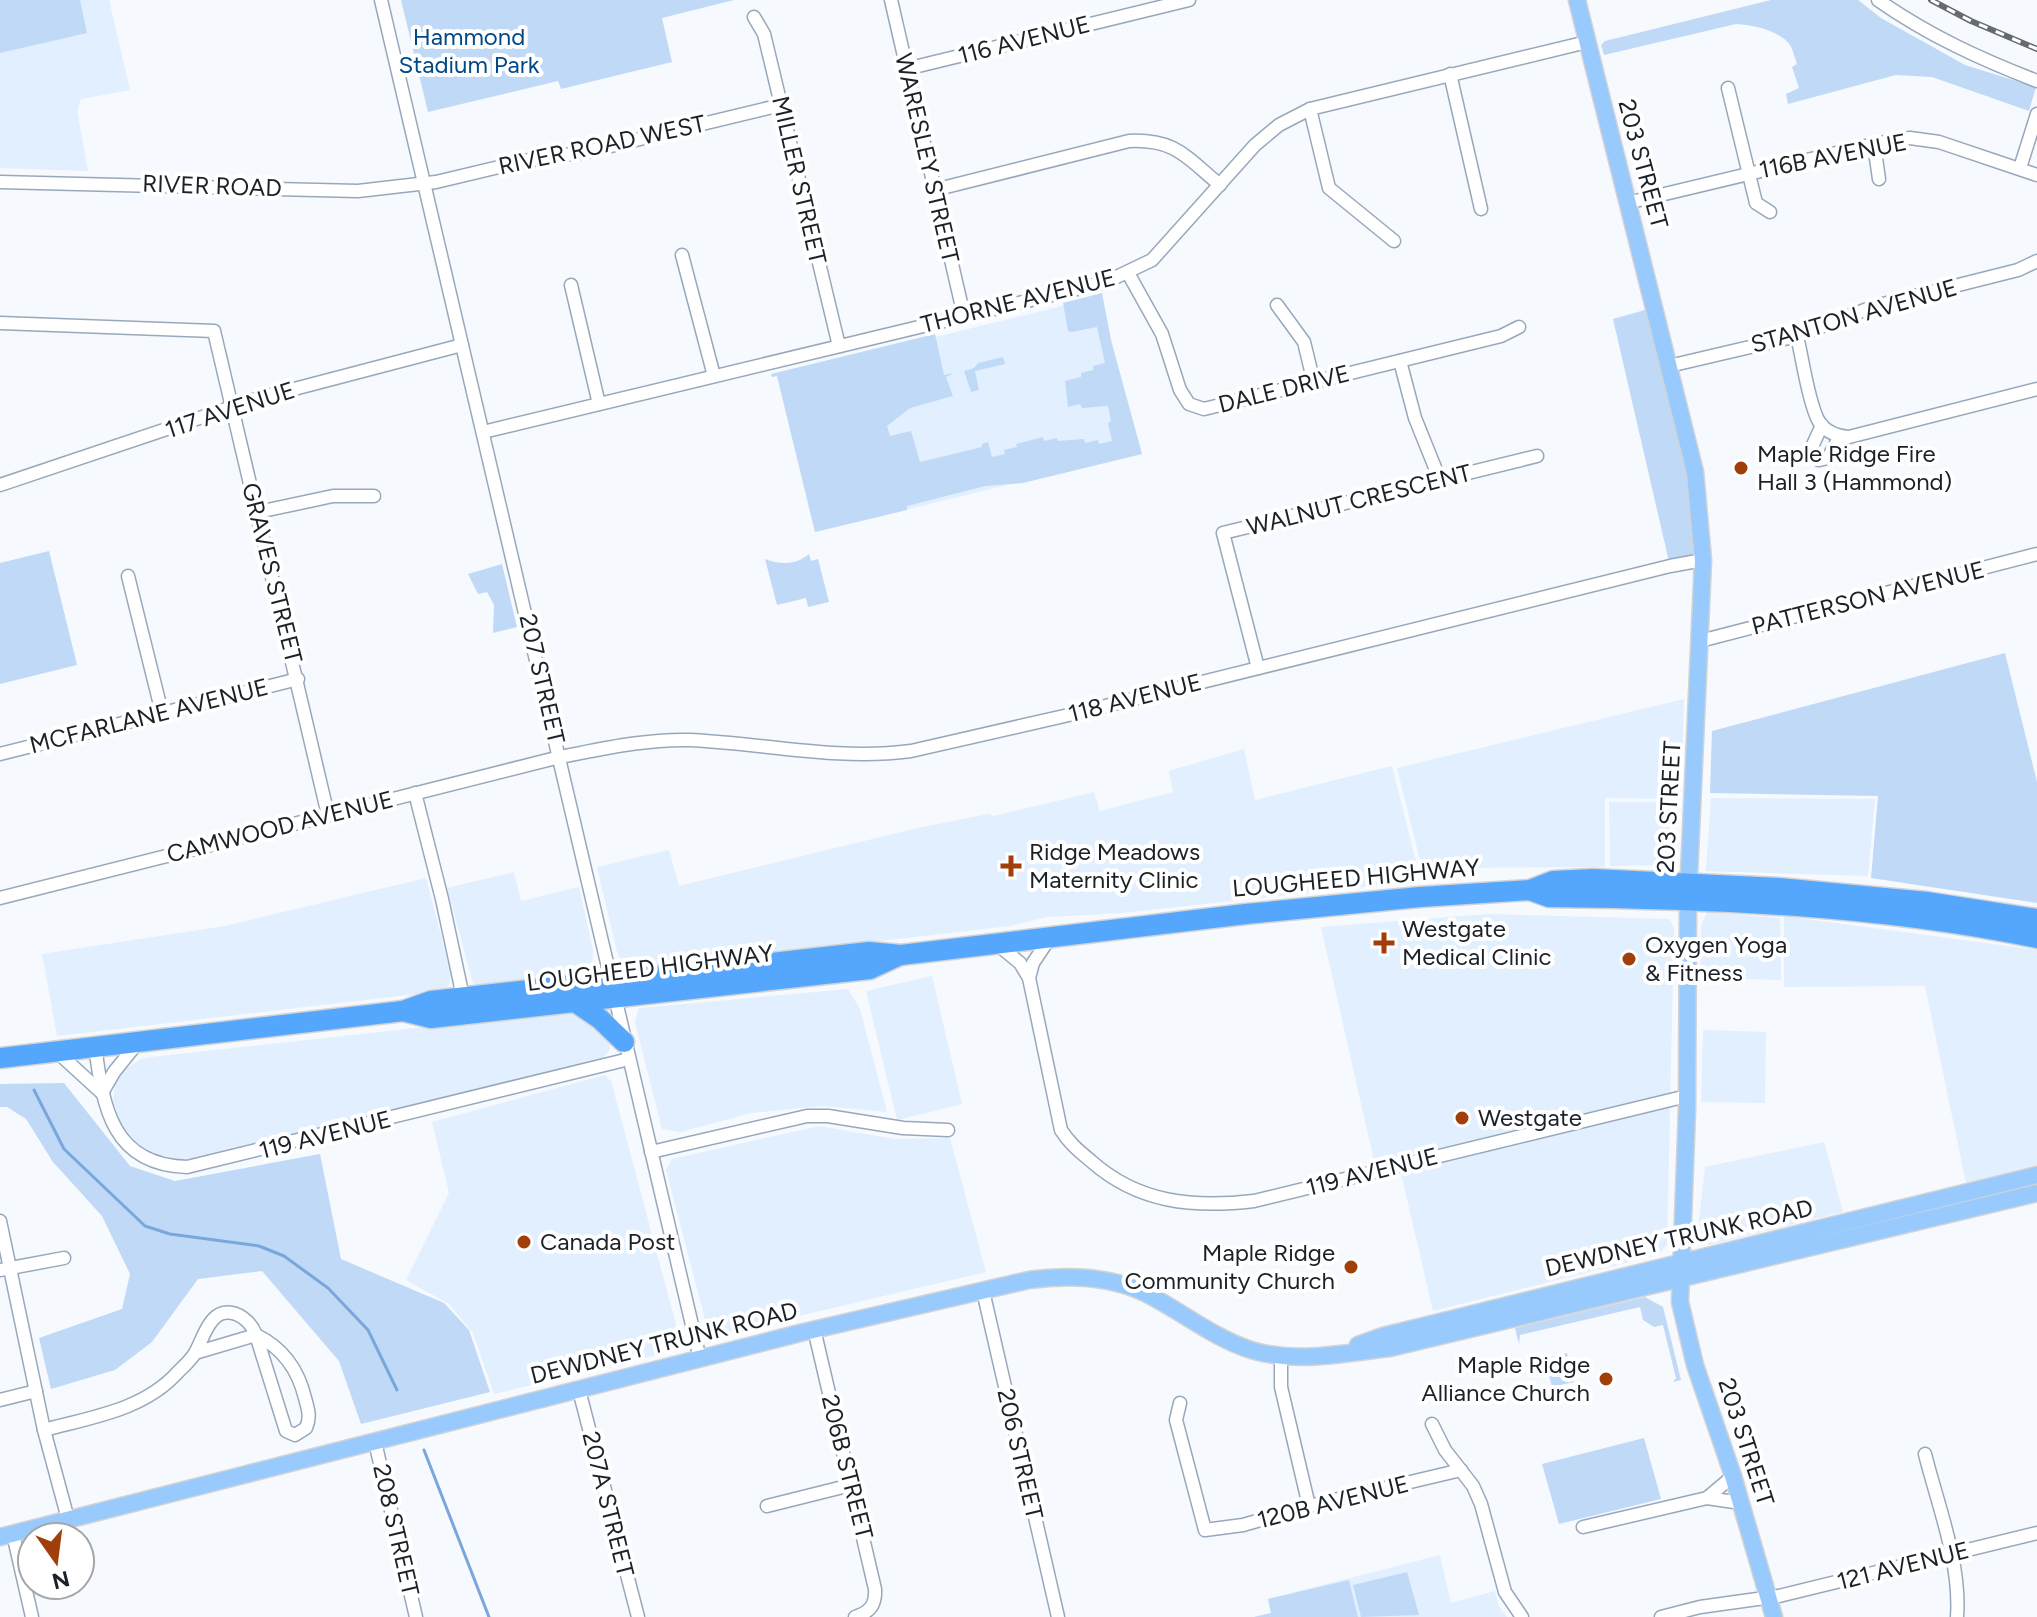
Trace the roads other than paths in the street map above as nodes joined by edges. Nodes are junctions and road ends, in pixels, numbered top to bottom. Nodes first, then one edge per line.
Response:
1 (381, 0) edge
2 (891, 0) edge
3 (1189, 0) edge
4 (1577, 0) edge
5 (1878, 0) edge
6 (754, 17) dead end
7 (1587, 42) junction
8 (906, 69) junction
9 (1450, 74) junction
10 (2037, 81) edge
11 (1728, 88) dead end
12 (781, 105) junction
13 (1310, 109) junction
14 (2037, 114) edge
15 (1874, 144) junction
16 (2020, 168) junction
17 (1747, 174) junction
18 (2037, 175) edge
19 (1879, 179) dead end
20 (0, 182) edge
21 (423, 183) junction
22 (1220, 185) junction
23 (934, 190) junction
24 (1627, 203) junction
25 (1481, 209) dead end
26 (1770, 212) dead end
27 (1394, 241) dead end
28 (682, 255) dead end
29 (2037, 261) edge
30 (1128, 273) junction
31 (571, 285) dead end
32 (1277, 305) dead end
33 (964, 316) junction
34 (0, 323) edge
35 (1519, 327) dead end
36 (1797, 336) junction
37 (462, 345) junction
38 (839, 346) junction
39 (1400, 361) junction
40 (1669, 366) junction
41 (714, 376) junction
42 (1314, 383) junction
43 (2037, 389) edge
44 (599, 404) junction
45 (233, 408) junction
46 (1822, 425) junction
47 (483, 432) junction
48 (1840, 436) junction
49 (1537, 456) dead end
50 (1440, 480) junction
51 (0, 485) edge
52 (374, 496) dead end
53 (258, 512) junction
54 (2037, 554) edge
55 (1703, 560) junction
56 (128, 576) dead end
57 (1700, 641) junction
58 (1258, 668) junction
59 (298, 679) junction
60 (162, 713) junction
61 (0, 754) edge
62 (560, 757) junction
63 (415, 793) junction
64 (328, 815) junction
65 (1689, 890) junction
66 (0, 898) edge
67 (2037, 919) edge
68 (1052, 935) junction
69 (2037, 938) edge
70 (994, 942) junction
71 (1029, 978) junction
72 (613, 990) junction
73 (463, 997) junction
74 (578, 1004) junction
75 (403, 1011) junction
76 (139, 1041) junction
77 (95, 1046) junction
78 (626, 1050) junction
79 (56, 1051) junction
80 (0, 1058) edge
81 (102, 1093) junction
82 (1687, 1096) junction
83 (948, 1130) dead end
84 (651, 1152) junction
85 (2037, 1175) edge
86 (2037, 1193) edge
87 (0, 1221) edge
88 (64, 1258) dead end
89 (6, 1268) edge
90 (1680, 1272) junction
91 (983, 1291) junction
92 (814, 1329) junction
93 (256, 1335) junction
94 (195, 1353) junction
95 (1281, 1356) junction
96 (700, 1359) junction
97 (579, 1390) junction
98 (36, 1391) junction
99 (0, 1400) edge
100 (1180, 1403) dead end
101 (1432, 1424) dead end
102 (44, 1430) junction
103 (375, 1442) junction
104 (1925, 1454) dead end
105 (1461, 1470) junction
106 (1733, 1476) junction
107 (851, 1485) junction
108 (1707, 1498) junction
109 (1741, 1503) junction
110 (767, 1506) dead end
111 (1309, 1506) junction
112 (68, 1519) junction
113 (1583, 1527) dead end
114 (2037, 1533) edge
115 (6, 1535) edge
116 (1951, 1555) junction
117 (1769, 1597) junction
118 (32, 1617) edge
119 (416, 1617) edge
120 (638, 1617) edge
121 (855, 1617) edge
122 (1058, 1617) edge
123 (1522, 1617) edge
124 (1661, 1617) edge
125 (1774, 1617) edge
126 (1957, 1617) edge

1 - 21 street, 207 STREET
2 - 8 street, WARESLEY STREET
3 - 8 street, 116 AVENUE
4 - 7 main road, 203 STREET
5 - 10 street
6 - 12 street, MILLER STREET
7 - 9 street, THORNE AVENUE
7 - 24 main road, 203 STREET
8 - 23 street, WARESLEY STREET
9 - 13 street, THORNE AVENUE
9 - 25 street
11 - 17 street
12 - 21 street, RIVER ROAD WEST
12 - 38 street, MILLER STREET
13 - 22 street, THORNE AVENUE
13 - 27 street
14 - 16 street
15 - 16 street, 116B AVENUE
15 - 17 street, 116B AVENUE
15 - 19 street
16 - 18 street, 116B AVENUE
17 - 24 street, 116B AVENUE
17 - 26 street
20 - 21 street, RIVER ROAD
21 - 37 street, 207 STREET
22 - 23 street
22 - 30 street, THORNE AVENUE
23 - 33 street, WARESLEY STREET
24 - 40 main road, 203 STREET
28 - 41 street
29 - 36 street, STANTON AVENUE
30 - 33 street, THORNE AVENUE
30 - 42 street, DALE DRIVE
31 - 44 street
32 - 42 street
33 - 38 street, THORNE AVENUE
34 - 45 street, GRAVES STREET
35 - 39 street, DALE DRIVE
36 - 40 street, STANTON AVENUE
36 - 46 street
37 - 45 street, 117 AVENUE
37 - 47 street, 207 STREET
38 - 41 street, THORNE AVENUE
39 - 42 street, DALE DRIVE
39 - 50 street
40 - 55 main road, 203 STREET
41 - 44 street, THORNE AVENUE
43 - 48 street
44 - 47 street, THORNE AVENUE
45 - 51 street, 117 AVENUE
45 - 53 street, GRAVES STREET
46 - 48 street
46 - 48 street
47 - 62 street, 207 STREET
49 - 50 street, WALNUT CRESCENT
50 - 58 street, WALNUT CRESCENT
52 - 53 street
53 - 59 street, GRAVES STREET
54 - 57 street, PATTERSON AVENUE
55 - 57 main road, 203 STREET
55 - 58 street, 118 AVENUE
56 - 60 street
57 - 65 main road, 203 STREET
58 - 62 street, 118 AVENUE
59 - 60 street, MCFARLANE AVENUE
59 - 64 street, GRAVES STREET
60 - 61 street, MCFARLANE AVENUE
62 - 63 street, CAMWOOD AVENUE
62 - 72 street, 207 STREET
63 - 64 street, CAMWOOD AVENUE
63 - 73 street
64 - 66 street, CAMWOOD AVENUE
65 - 67 highway, LOUGHEED HIGHWAY
65 - 68 highway, LOUGHEED HIGHWAY
65 - 69 highway, LOUGHEED HIGHWAY
65 - 82 main road, 203 STREET
68 - 70 highway, LOUGHEED HIGHWAY
68 - 71 street
70 - 71 street
70 - 72 highway, LOUGHEED HIGHWAY
71 - 82 street, 119 AVENUE
72 - 73 highway, LOUGHEED HIGHWAY
72 - 74 highway, LOUGHEED HIGHWAY
72 - 78 street, 207 STREET
73 - 75 highway, LOUGHEED HIGHWAY
74 - 75 highway, LOUGHEED HIGHWAY
74 - 78 highway
75 - 76 highway, LOUGHEED HIGHWAY
76 - 77 highway, LOUGHEED HIGHWAY
76 - 81 street
77 - 79 highway, LOUGHEED HIGHWAY
77 - 81 street, 119 AVENUE
78 - 81 street, 119 AVENUE
78 - 84 street, 207 STREET
79 - 80 highway, LOUGHEED HIGHWAY
79 - 81 street
82 - 90 main road, 203 STREET
83 - 84 street
84 - 96 street, 207 STREET
85 - 90 main road, DEWDNEY TRUNK ROAD
86 - 90 main road, DEWDNEY TRUNK ROAD
87 - 89 street
88 - 89 street
89 - 98 street
90 - 95 main road, DEWDNEY TRUNK ROAD
90 - 106 main road, 203 STREET
91 - 92 main road, DEWDNEY TRUNK ROAD
91 - 95 main road, DEWDNEY TRUNK ROAD
91 - 122 street, 206 STREET
92 - 96 main road, DEWDNEY TRUNK ROAD
92 - 107 street, 206B STREET
93 - 93 street
93 - 94 street
93 - 94 street
94 - 102 street
95 - 111 street
96 - 97 main road, DEWDNEY TRUNK ROAD
97 - 103 main road, DEWDNEY TRUNK ROAD
97 - 120 street, 207A STREET
98 - 99 street
98 - 102 street
100 - 111 street, 120B AVENUE
101 - 105 street
102 - 112 street
103 - 112 main road, DEWDNEY TRUNK ROAD
103 - 119 street, 208 STREET
104 - 116 street
105 - 111 street, 120B AVENUE
105 - 123 street
106 - 108 street
106 - 109 main road, 203 STREET
107 - 110 street
107 - 121 street, 206B STREET
108 - 109 street
108 - 113 street
109 - 117 main road, 203 STREET
112 - 115 main road, DEWDNEY TRUNK ROAD
114 - 116 street, 121 AVENUE
115 - 118 street
116 - 117 street, 121 AVENUE
116 - 126 street
117 - 124 street, 121 AVENUE
117 - 125 main road, 203 STREET

